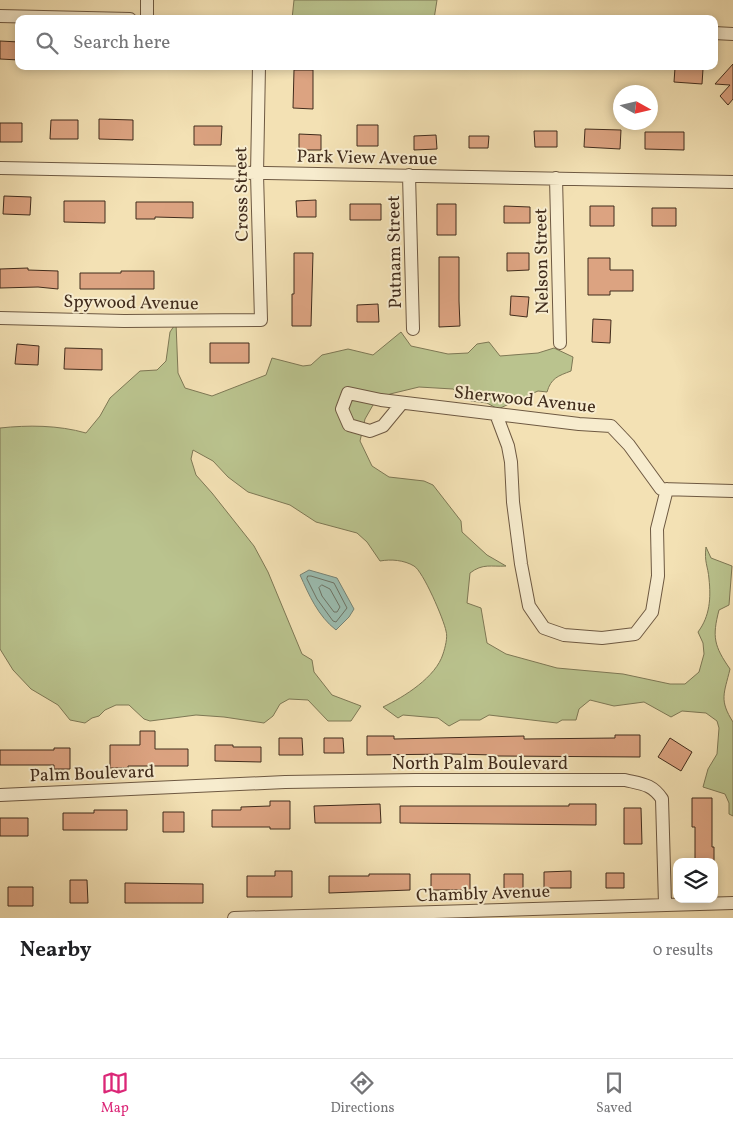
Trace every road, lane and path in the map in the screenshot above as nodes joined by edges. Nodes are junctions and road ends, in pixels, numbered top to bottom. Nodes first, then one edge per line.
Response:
1 (147, 0) edge
2 (147, 15) edge
3 (0, 16) edge
4 (15, 16) edge
5 (718, 33) edge
6 (733, 34) edge
7 (259, 70) edge
8 (0, 168) edge
9 (257, 174) junction
10 (409, 175) junction
11 (556, 178) junction
12 (733, 182) edge
13 (0, 318) edge
14 (261, 320) joint
15 (413, 329) dead end
16 (560, 343) dead end
17 (402, 402) dead end
18 (496, 414) junction
19 (667, 489) junction
20 (733, 492) edge
21 (185, 787) joint
22 (0, 794) edge
23 (733, 902) edge
24 (665, 904) junction
25 (405, 916) edge
26 (234, 918) edge

1 - 2 street
3 - 4 street
5 - 6 street
7 - 9 street, Cross Street
8 - 9 street, Park View Avenue
9 - 10 street, Park View Avenue
9 - 14 street, Cross Street
10 - 11 street, Park View Avenue
10 - 15 street, Putnam Street
11 - 12 street, Park View Avenue
11 - 16 street, Nelson Street
13 - 14 street, Spywood Avenue
17 - 18 street, Sherwood Avenue
18 - 19 street, Sherwood Avenue
18 - 19 street
19 - 20 street
21 - 22 street, Palm Boulevard
21 - 24 street, North Palm Boulevard
23 - 24 street, Chambly Avenue
24 - 25 street, Chambly Avenue
25 - 26 street, Chambly Avenue

